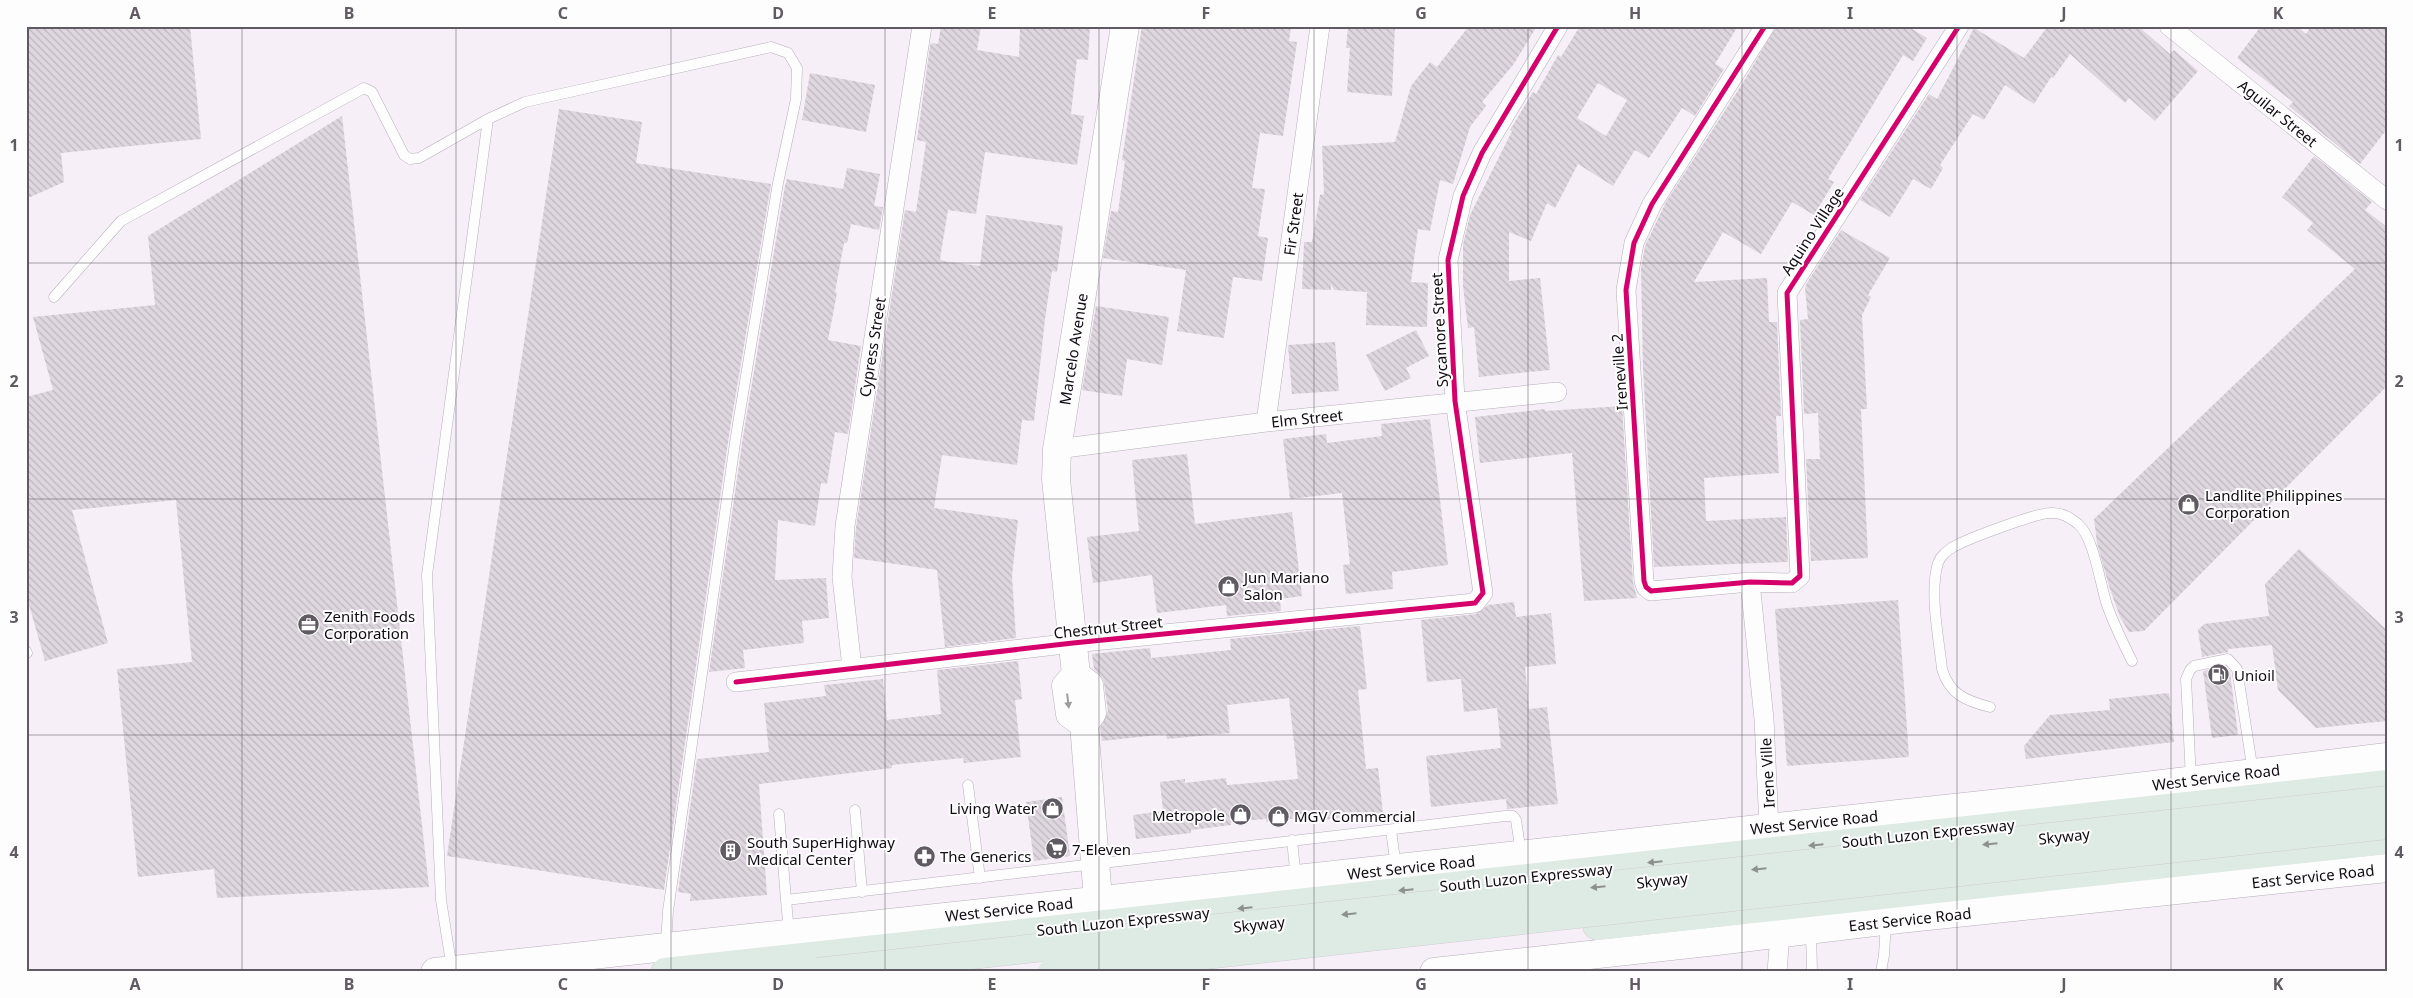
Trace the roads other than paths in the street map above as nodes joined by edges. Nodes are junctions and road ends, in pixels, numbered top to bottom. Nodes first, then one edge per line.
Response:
1 (922, 26) edge
2 (1125, 26) edge
3 (1320, 26) edge
4 (1558, 26) edge
5 (1765, 26) edge
6 (1959, 26) edge
7 (2170, 26) edge
8 (488, 119) junction
9 (2387, 200) edge
10 (54, 297) dead end
11 (1558, 392) dead end
12 (1455, 401) junction
13 (1266, 422) junction
14 (1057, 448) junction
15 (1800, 570) joint
16 (1750, 582) junction
17 (1481, 598) joint
18 (1073, 642) junction
19 (2132, 661) dead end
20 (852, 668) junction
21 (736, 682) dead end
22 (1990, 707) dead end
23 (2387, 757) edge
24 (2253, 772) junction
25 (2191, 780) junction
26 (2387, 784) edge
27 (968, 785) dead end
28 (2387, 800) edge
29 (856, 810) dead end
30 (779, 814) dead end
31 (2387, 825) edge
32 (1769, 827) junction
33 (1391, 830) junction
34 (1292, 840) junction
35 (2387, 840) edge
36 (1521, 855) junction
37 (1094, 864) junction
38 (1396, 868) junction
39 (2387, 868) edge
40 (980, 878) junction
41 (1296, 880) junction
42 (862, 892) junction
43 (786, 900) junction
44 (1886, 921) junction
45 (1811, 930) junction
46 (1108, 932) junction
47 (789, 933) junction
48 (1780, 934) junction
49 (665, 959) edge
50 (1472, 970) edge
51 (444, 971) edge
52 (817, 972) edge
53 (1052, 972) edge
54 (1114, 972) edge
55 (1155, 972) edge
56 (1434, 972) edge
57 (1778, 972) edge
58 (1812, 972) edge
59 (1881, 972) edge

1 - 20 street, Cypress Street
2 - 14 main road, Marcelo Avenue
3 - 13 street, Fir Street
4 - 12 street, Sycamore Street
5 - 16 street, Ireneville 2
6 - 15 street, Aquino Village
7 - 9 street, Aguilar Street
8 - 10 lane
8 - 49 lane
8 - 51 lane
11 - 12 street, Elm Street
12 - 13 street, Elm Street
12 - 17 street, Sycamore Street
13 - 14 street, Elm Street
14 - 18 main road, Marcelo Avenue
15 - 16 street, Ireneville 2
16 - 32 street, Irene Ville
17 - 18 street, Chestnut Street
18 - 20 street, Chestnut Street
18 - 37 main road, Marcelo Avenue
19 - 22 lane
20 - 21 street, Chestnut Street
23 - 24 main road, West Service Road
24 - 25 main road, West Service Road
24 - 25 lane
25 - 32 main road, West Service Road
26 -> 46 highway, South Luzon Expressway
27 - 40 lane
28 -> 52 highway, Skyway, bridge
29 - 42 lane
30 - 43 lane
31 - 53 highway, Skyway, bridge
32 - 36 main road, West Service Road
33 - 34 lane
33 - 36 lane
33 - 38 lane
34 - 37 lane
34 - 41 lane
35 - 55 highway
36 - 38 main road, West Service Road
37 - 40 lane
37 - 46 main road, Marcelo Avenue
38 - 41 main road, West Service Road
39 - 44 main road, East Service Road
40 - 42 lane
41 - 46 main road, West Service Road
42 - 43 lane
43 - 47 lane
44 - 45 main road, East Service Road
44 - 59 lane
45 - 48 main road, East Service Road
45 - 58 lane
46 - 47 main road, West Service Road
46 - 49 highway, South Luzon Expressway
46 - 54 lane
47 - 49 main road, West Service Road
48 - 50 main road, East Service Road
48 - 57 street
49 - 51 main road, West Service Road
50 - 56 main road, East Service Road

